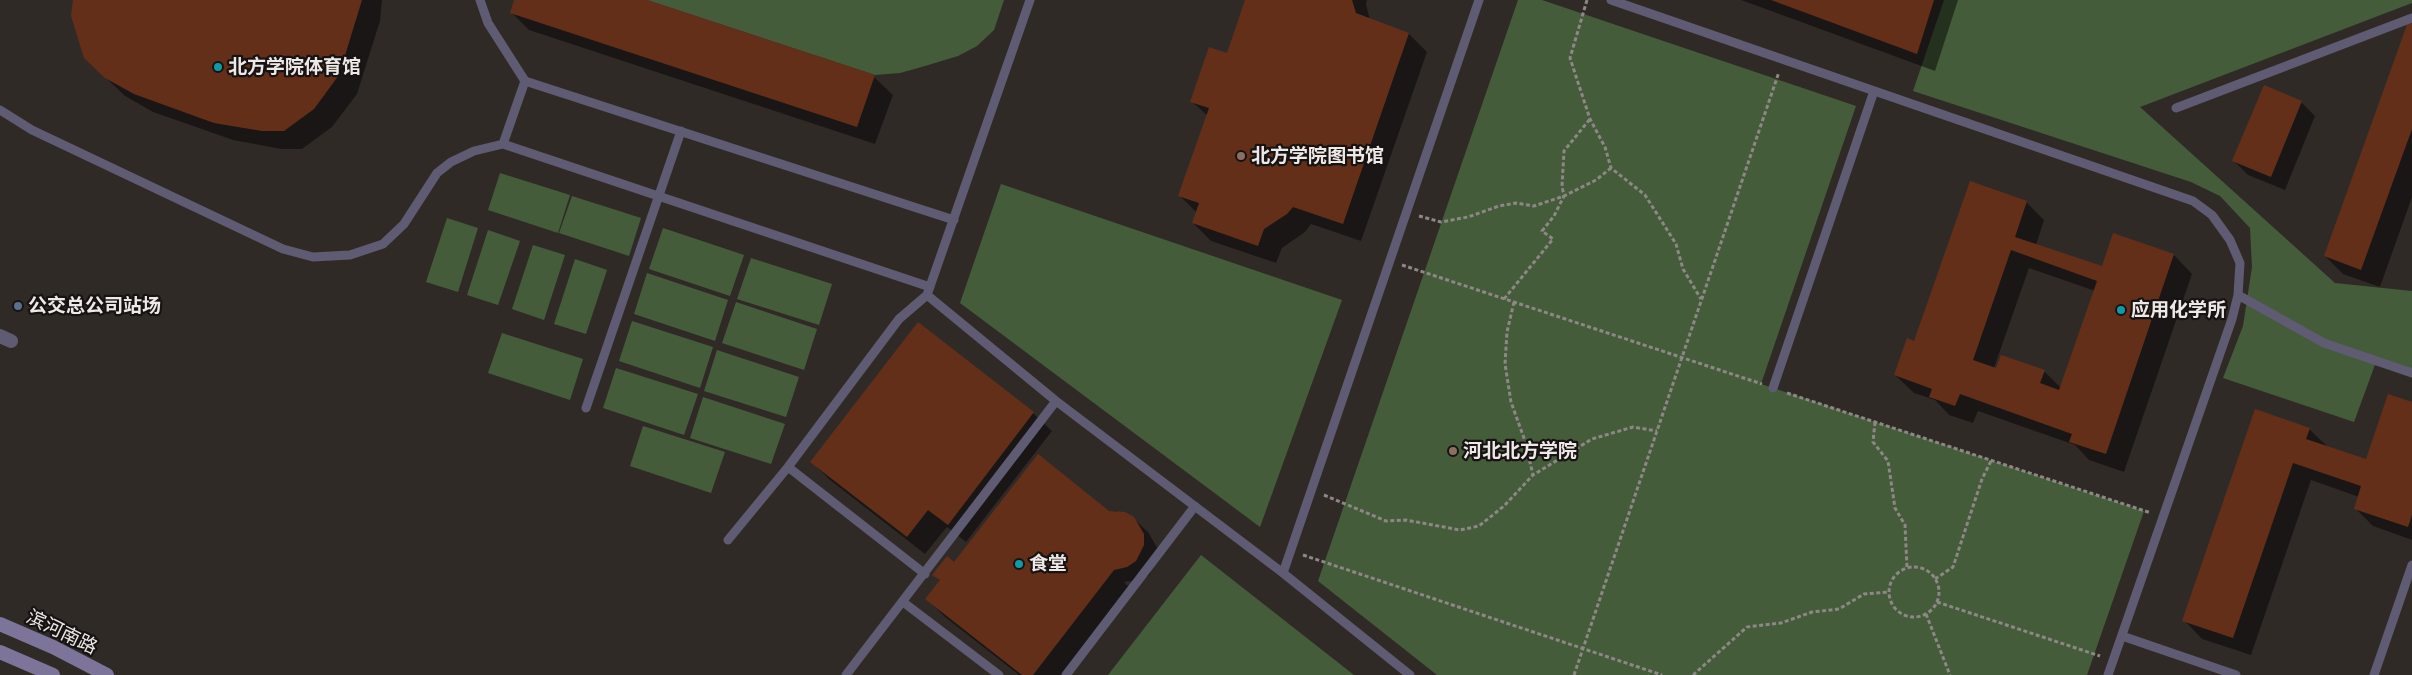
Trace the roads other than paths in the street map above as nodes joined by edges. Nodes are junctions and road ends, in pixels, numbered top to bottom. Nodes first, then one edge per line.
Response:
1 (480, 0) edge
2 (1030, 0) edge
3 (1479, 0) edge
4 (1611, 0) edge
5 (2412, 18) edge
6 (525, 81) junction
7 (1874, 91) junction
8 (2176, 108) dead end
9 (0, 110) edge
10 (681, 131) junction
11 (503, 144) junction
12 (659, 197) junction
13 (954, 220) junction
14 (928, 291) junction
15 (2238, 295) junction
16 (2412, 374) edge
17 (1773, 388) dead end
18 (1056, 401) junction
19 (586, 408) dead end
20 (788, 467) junction
21 (1195, 506) junction
22 (728, 540) dead end
23 (2412, 565) edge
24 (1283, 573) junction
25 (925, 574) junction
26 (904, 602) junction
27 (0, 624) edge
28 (2122, 636) junction
29 (0, 652) edge
30 (993, 673) edge
31 (53, 675) edge
32 (108, 675) edge
33 (846, 675) edge
34 (1066, 675) edge
35 (1410, 675) edge
36 (2108, 675) edge
37 (2236, 675) edge
38 (2374, 675) edge

1 - 6 lane
2 - 13 lane
3 - 24 lane
4 - 7 lane
5 - 8 lane
6 - 10 lane
6 - 11 lane
7 - 15 lane
7 - 17 lane
9 - 11 lane
10 - 12 lane
10 - 13 lane
11 - 12 lane
12 - 14 lane
12 - 19 lane
13 - 14 lane
14 - 18 lane
14 - 20 lane
15 - 16 lane
15 - 28 lane
18 - 21 lane
18 - 25 lane
20 - 22 lane
20 - 25 lane
21 - 24 lane
21 - 34 lane
23 - 38 lane
24 - 35 lane
25 - 26 lane
26 - 30 lane
26 - 33 lane
27 - 32 main road, 滨河南路
28 - 36 lane
28 - 37 lane
29 - 31 main road

